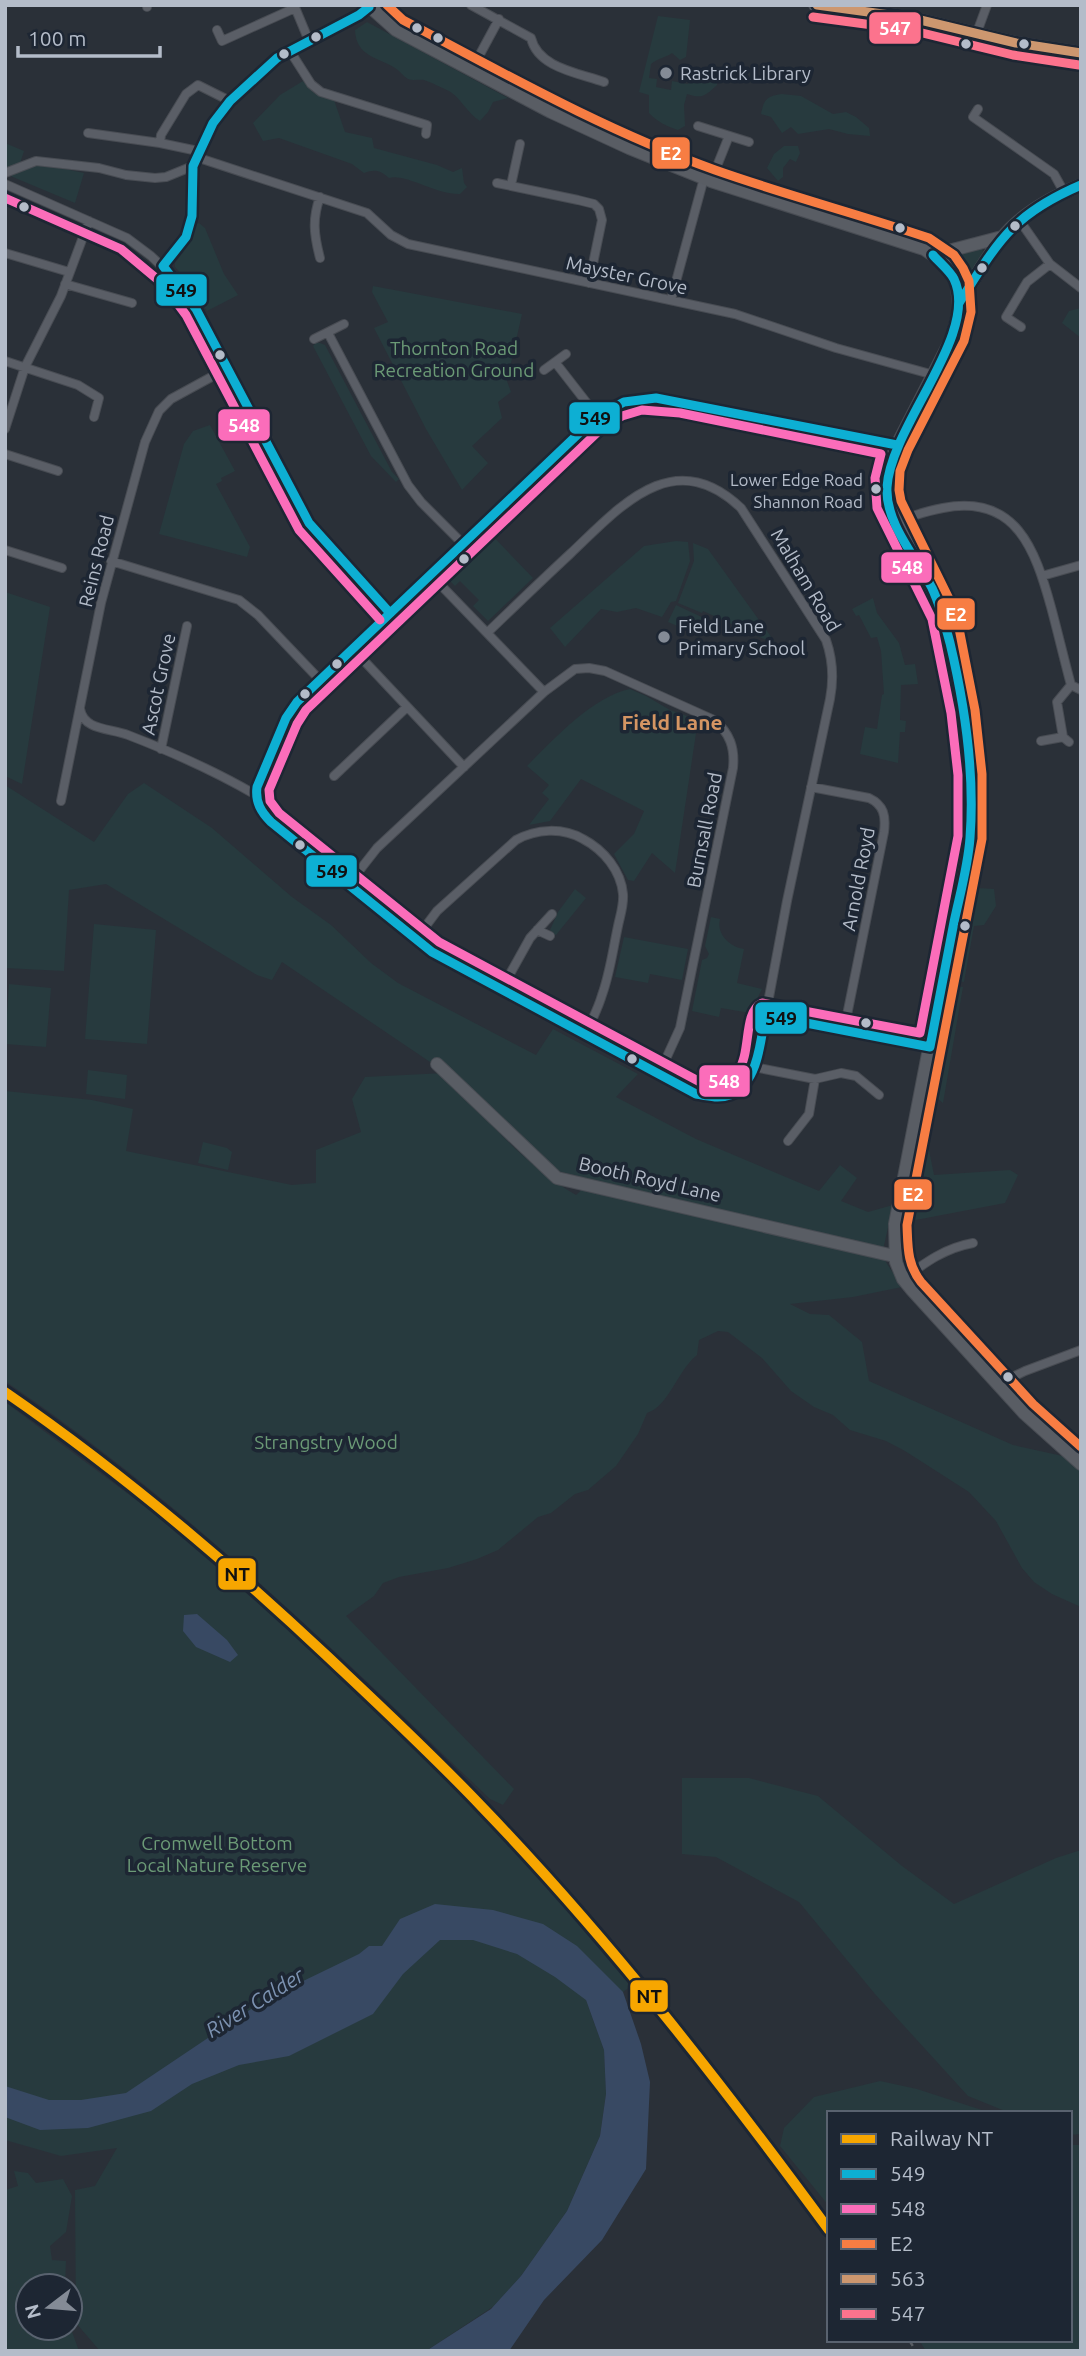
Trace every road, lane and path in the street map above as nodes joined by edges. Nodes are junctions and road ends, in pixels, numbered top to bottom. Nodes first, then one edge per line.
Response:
1 (471, 5) edge
2 (815, 5) edge
3 (988, 5) edge
4 (369, 6) edge
5 (294, 7) edge
6 (499, 19) junction
7 (217, 30) dead end
8 (976, 35) junction
9 (309, 41) junction
10 (290, 51) junction
11 (1081, 53) edge
12 (472, 69) junction
13 (604, 82) dead end
14 (230, 101) junction
15 (978, 109) dead end
16 (698, 126) dead end
17 (88, 133) dead end
18 (426, 134) dead end
19 (729, 136) junction
20 (749, 142) dead end
21 (160, 143) junction
22 (520, 144) dead end
23 (197, 154) junction
24 (193, 166) junction
25 (5, 173) edge
26 (708, 179) junction
27 (497, 183) dead end
28 (5, 184) edge
29 (511, 185) junction
30 (1081, 185) edge
31 (1064, 192) junction
32 (320, 197) junction
33 (1020, 220) junction
34 (89, 221) junction
35 (1002, 237) junction
36 (5, 253) edge
37 (933, 255) junction
38 (320, 258) dead end
39 (1050, 264) junction
40 (163, 266) junction
41 (69, 272) junction
42 (589, 282) junction
43 (65, 284) junction
44 (1081, 288) edge
45 (671, 300) junction
46 (132, 303) dead end
47 (959, 303) junction
48 (344, 324) dead end
49 (1021, 327) dead end
50 (328, 333) junction
51 (314, 340) dead end
52 (566, 354) dead end
53 (5, 361) edge
54 (555, 362) junction
55 (25, 367) junction
56 (226, 369) junction
57 (544, 370) dead end
58 (934, 375) junction
59 (597, 416) junction
60 (94, 417) dead end
61 (5, 429) edge
62 (897, 445) junction
63 (5, 454) edge
64 (58, 471) dead end
65 (898, 523) junction
66 (461, 543) junction
67 (5, 550) edge
68 (111, 561) junction
69 (1081, 565) edge
70 (62, 568) dead end
71 (430, 574) junction
72 (1042, 576) junction
73 (389, 612) junction
74 (187, 626) dead end
75 (488, 632) junction
76 (352, 648) junction
77 (319, 679) junction
78 (1071, 685) junction
79 (1081, 690) edge
80 (544, 692) junction
81 (407, 708) junction
82 (79, 709) junction
83 (1041, 741) dead end
84 (161, 749) junction
85 (464, 767) junction
86 (334, 776) dead end
87 (811, 786) junction
88 (256, 795) junction
89 (61, 801) dead end
90 (348, 884) junction
91 (552, 914) dead end
92 (537, 930) junction
93 (550, 936) dead end
94 (416, 939) junction
95 (501, 990) junction
96 (765, 1015) junction
97 (844, 1030) junction
98 (585, 1035) junction
99 (930, 1047) junction
100 (437, 1065) dead end
101 (754, 1067) junction
102 (659, 1074) junction
103 (815, 1079) junction
104 (879, 1095) dead end
105 (788, 1141) dead end
106 (973, 1243) dead end
107 (894, 1256) junction
108 (903, 1279) junction
109 (1081, 1350) edge
110 (998, 1384) junction
111 (1081, 1464) edge

1 - 6 street
2 - 8 main road
3 - 8 street
4 - 9 street
4 - 12 street
5 - 7 street
5 - 9 street
6 - 12 street
6 - 13 street
8 - 11 main road
9 - 10 street
10 - 14 street
10 - 18 street
12 - 26 street
14 - 21 street
14 - 23 street
15 - 31 street
16 - 19 street
17 - 21 street
19 - 20 street
19 - 26 street
21 - 23 street
22 - 29 street
23 - 24 street
23 - 32 street, Mayster Grove
24 - 25 street
24 - 40 street
26 - 37 street
26 - 45 street
27 - 29 street
28 - 34 street
29 - 42 street
30 - 31 street
31 - 33 street
32 - 38 street
32 - 42 street, Mayster Grove
33 - 35 street
33 - 39 street
34 - 40 street
34 - 41 street
35 - 37 street
35 - 47 street
36 - 41 street
37 - 47 street
39 - 44 street
39 - 49 street
40 - 56 street
41 - 43 street
42 - 45 street, Mayster Grove
43 - 46 street
43 - 55 street
45 - 58 street, Mayster Grove
47 - 58 street
48 - 50 street
50 - 51 street
50 - 66 street
52 - 54 street
53 - 55 street
54 - 57 street
54 - 59 street
55 - 60 street
55 - 61 street
56 - 68 street, Reins Road
56 - 73 street
58 - 62 street
59 - 62 street
59 - 66 street
62 - 65 street
63 - 64 street
65 - 72 street
65 - 99 street
66 - 71 street
67 - 70 street
68 - 77 street
68 - 82 street, Reins Road
69 - 72 street
71 - 73 street
71 - 75 street
72 - 78 street
73 - 76 street
74 - 84 street, Ascot Grove
75 - 80 street
75 - 87 street, Malham Road
76 - 77 street
76 - 81 street
77 - 88 street
78 - 79 street
78 - 83 street
80 - 85 street, Burnsall Road
80 - 102 street, Burnsall Road
81 - 85 street
81 - 86 street
82 - 84 street
82 - 89 street, Reins Road
84 - 88 street
85 - 90 street, Burnsall Road
87 - 96 street, Malham Road
87 - 97 street, Arnold Royd
88 - 90 street
90 - 94 street
91 - 92 street
92 - 93 street
92 - 95 street
94 - 95 street
94 - 98 street
95 - 98 street
96 - 97 street
96 - 101 street, Malham Road
97 - 99 street
98 - 102 street
99 - 107 street
100 - 107 street, Booth Royd Lane
101 - 102 street
101 - 103 street
103 - 104 street
103 - 105 street
106 - 108 street
107 - 108 street
108 - 110 street
109 - 110 street
110 - 111 street

